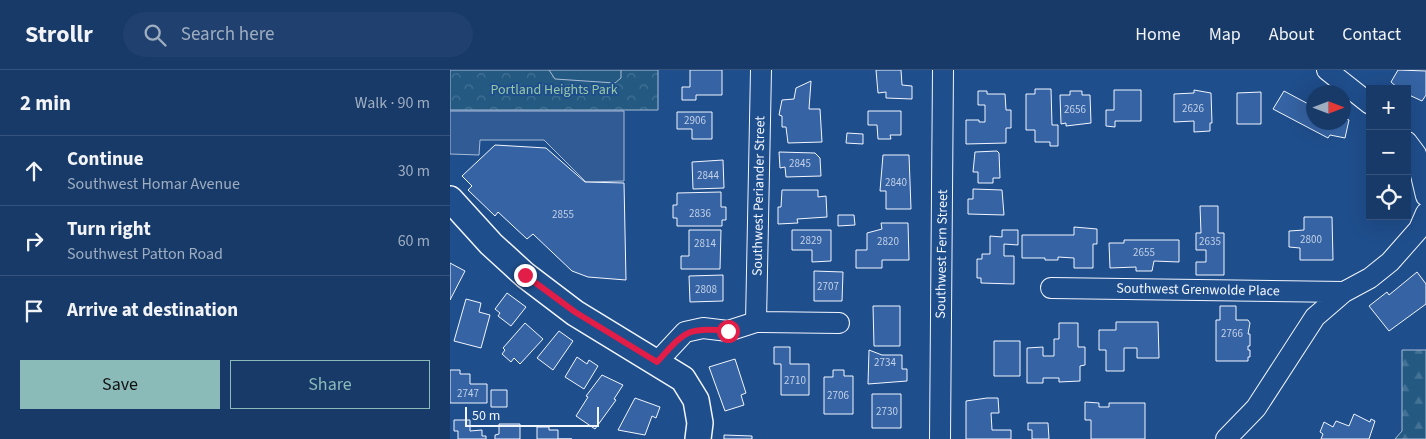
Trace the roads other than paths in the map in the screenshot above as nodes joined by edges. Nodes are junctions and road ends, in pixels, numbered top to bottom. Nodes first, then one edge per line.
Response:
1 (761, 70) edge
2 (943, 70) edge
3 (1327, 70) edge
4 (1366, 101) edge
5 (1411, 147) edge
6 (1426, 196) edge
7 (450, 199) edge
8 (1426, 213) edge
9 (1051, 288) dead end
10 (1344, 292) junction
11 (756, 322) junction
12 (839, 323) dead end
13 (657, 362) junction
14 (698, 439) edge
15 (940, 439) edge
16 (1226, 439) edge

1 - 11 street, Southwest Periander Street
2 - 15 street, Southwest Fern Street
3 - 4 street
5 - 6 street
7 - 13 main road
8 - 10 street
9 - 10 street, Southwest Grenwolde Place
10 - 16 street
11 - 12 street
11 - 13 street
13 - 14 main road

